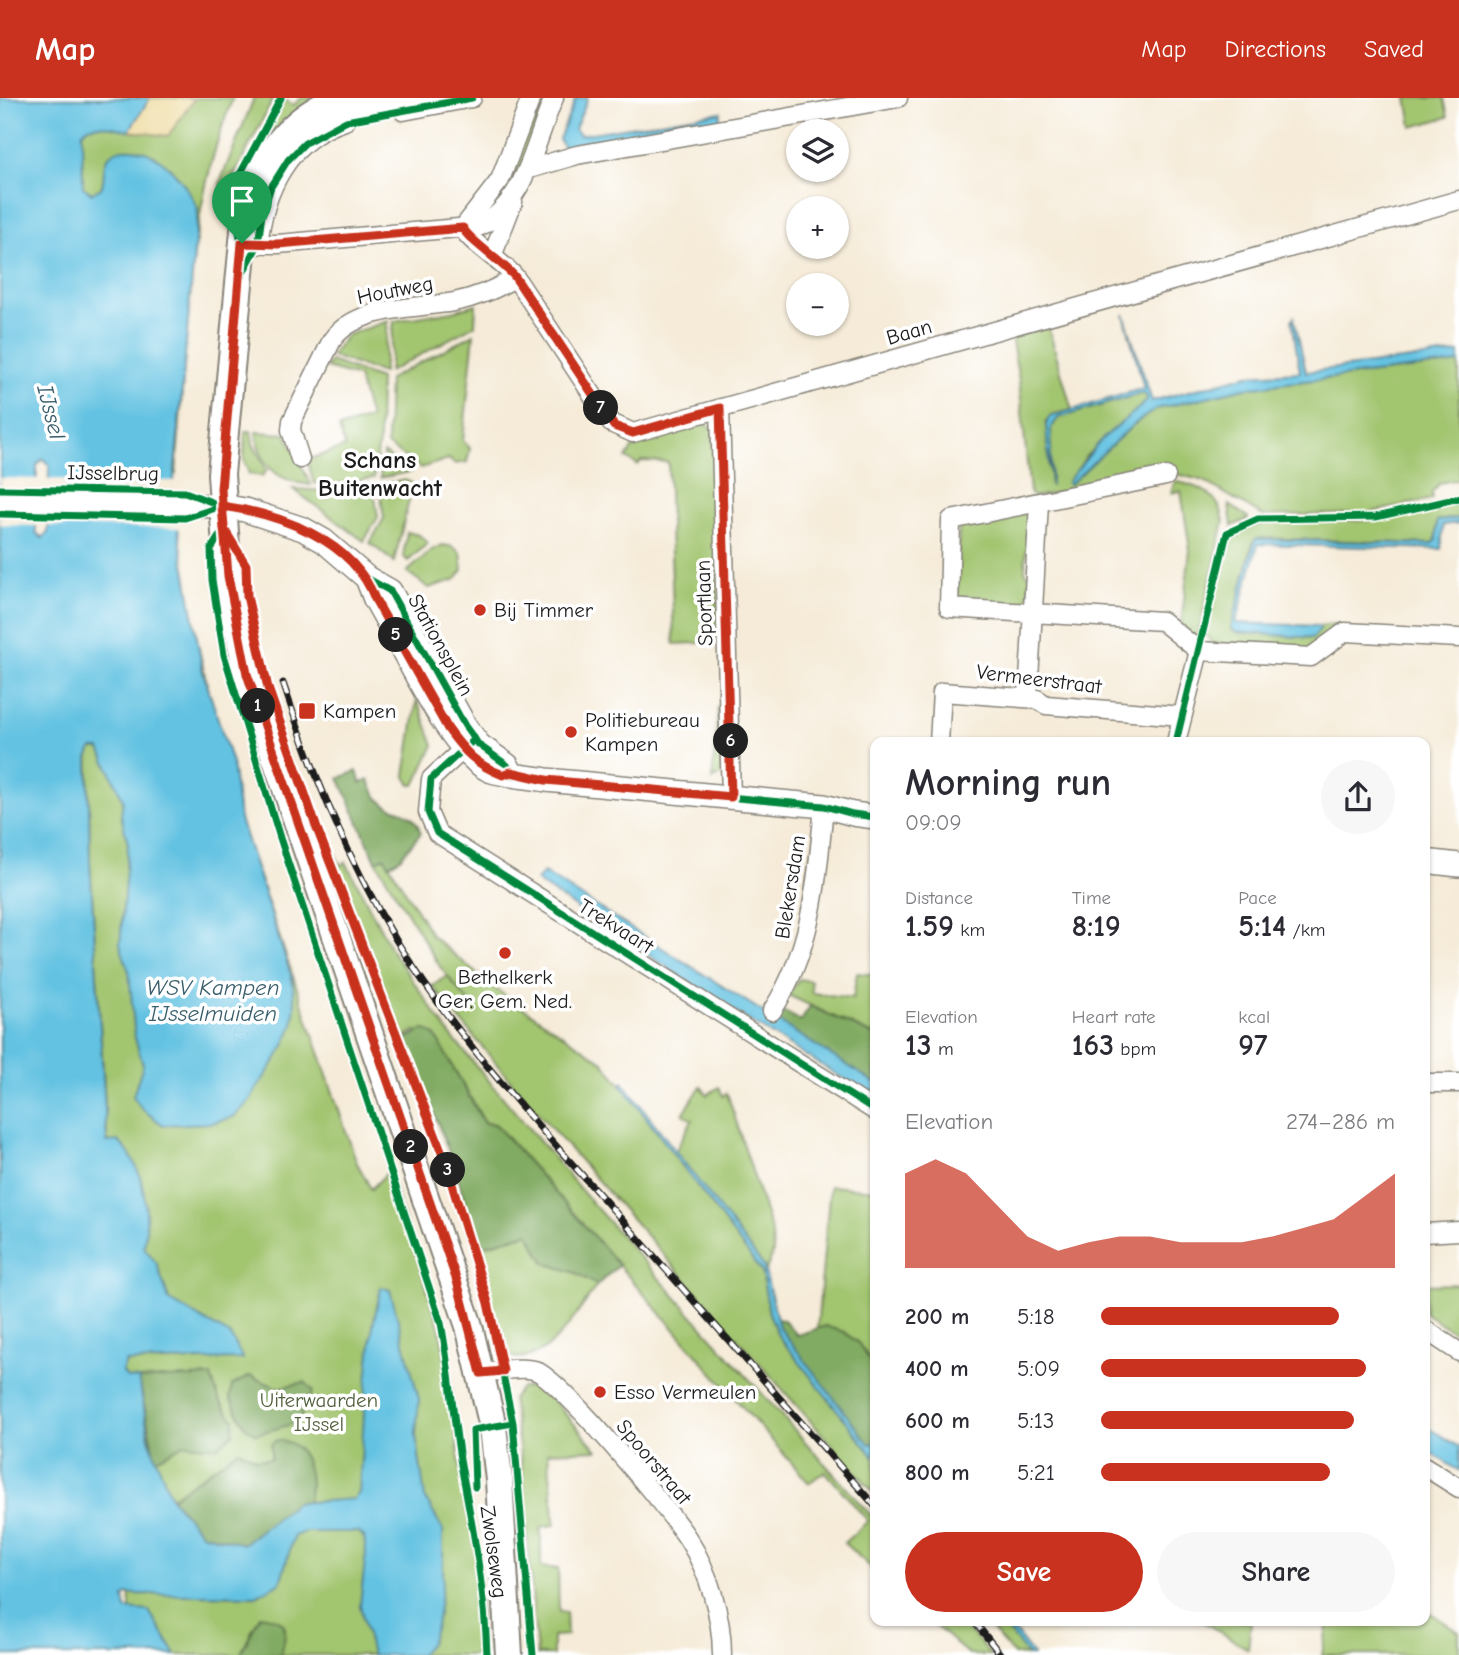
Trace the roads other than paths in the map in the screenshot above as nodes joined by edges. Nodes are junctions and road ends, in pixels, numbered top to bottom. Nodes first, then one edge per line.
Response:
1 (343, 98) edge
2 (472, 98) edge
3 (531, 98) edge
4 (554, 98) edge
5 (898, 98) edge
6 (429, 100) edge
7 (272, 154) junction
8 (529, 169) junction
9 (516, 192) junction
10 (1459, 200) edge
11 (463, 228) junction
12 (250, 244) junction
13 (493, 254) junction
14 (515, 277) junction
15 (720, 408) junction
16 (300, 459) dead end
17 (1166, 476) dead end
18 (0, 502) edge
19 (1039, 503) junction
20 (222, 506) junction
21 (1034, 614) junction
22 (1459, 638) edge
23 (1199, 650) junction
24 (1028, 698) junction
25 (1182, 716) junction
26 (939, 737) edge
27 (1177, 737) edge
28 (468, 744) junction
29 (731, 797) junction
30 (824, 806) junction
31 (870, 816) edge
32 (1430, 862) edge
33 (1459, 864) edge
34 (772, 1011) dead end
35 (1430, 1083) edge
36 (1459, 1083) edge
37 (870, 1108) edge
38 (1459, 1231) edge
39 (1430, 1233) edge
40 (1430, 1333) edge
41 (1459, 1352) edge
42 (481, 1373) junction
43 (1430, 1470) edge
44 (1459, 1488) edge
45 (509, 1655) edge
46 (722, 1655) edge

1 - 7 main road, Zwolseweg
2 - 6 street
3 - 11 street
4 - 8 street
5 - 8 street
6 - 7 main road
6 - 12 street
7 - 12 main road, Zwolseweg
8 - 9 street
9 - 11 street
9 - 13 street
10 - 15 street, Baan
11 - 12 street
11 - 13 street, Baan
12 - 20 main road, Zwolseweg
13 - 14 street, Baan
14 - 15 street, Baan
14 - 16 street, Houtweg
15 - 29 street, Sportlaan
17 - 19 street
18 - 20 street, IJsselbrug
19 - 21 street
19 - 21 street
20 - 28 street, Stationsplein
20 - 42 main road, Zwolseweg
21 - 23 street
21 - 24 street
22 - 23 street
23 - 25 street
24 - 25 street, Vermeerstraat
24 - 26 street, Vermeerstraat
25 - 27 street
28 - 29 street
28 - 37 street, Trekvaart
29 - 30 street
30 - 31 street
30 - 34 street, Blekersdam
32 - 33 street
35 - 36 street
38 - 39 street
40 - 41 street
42 - 45 main road, Zwolseweg
42 - 46 street, Spoorstraat
43 - 44 street

